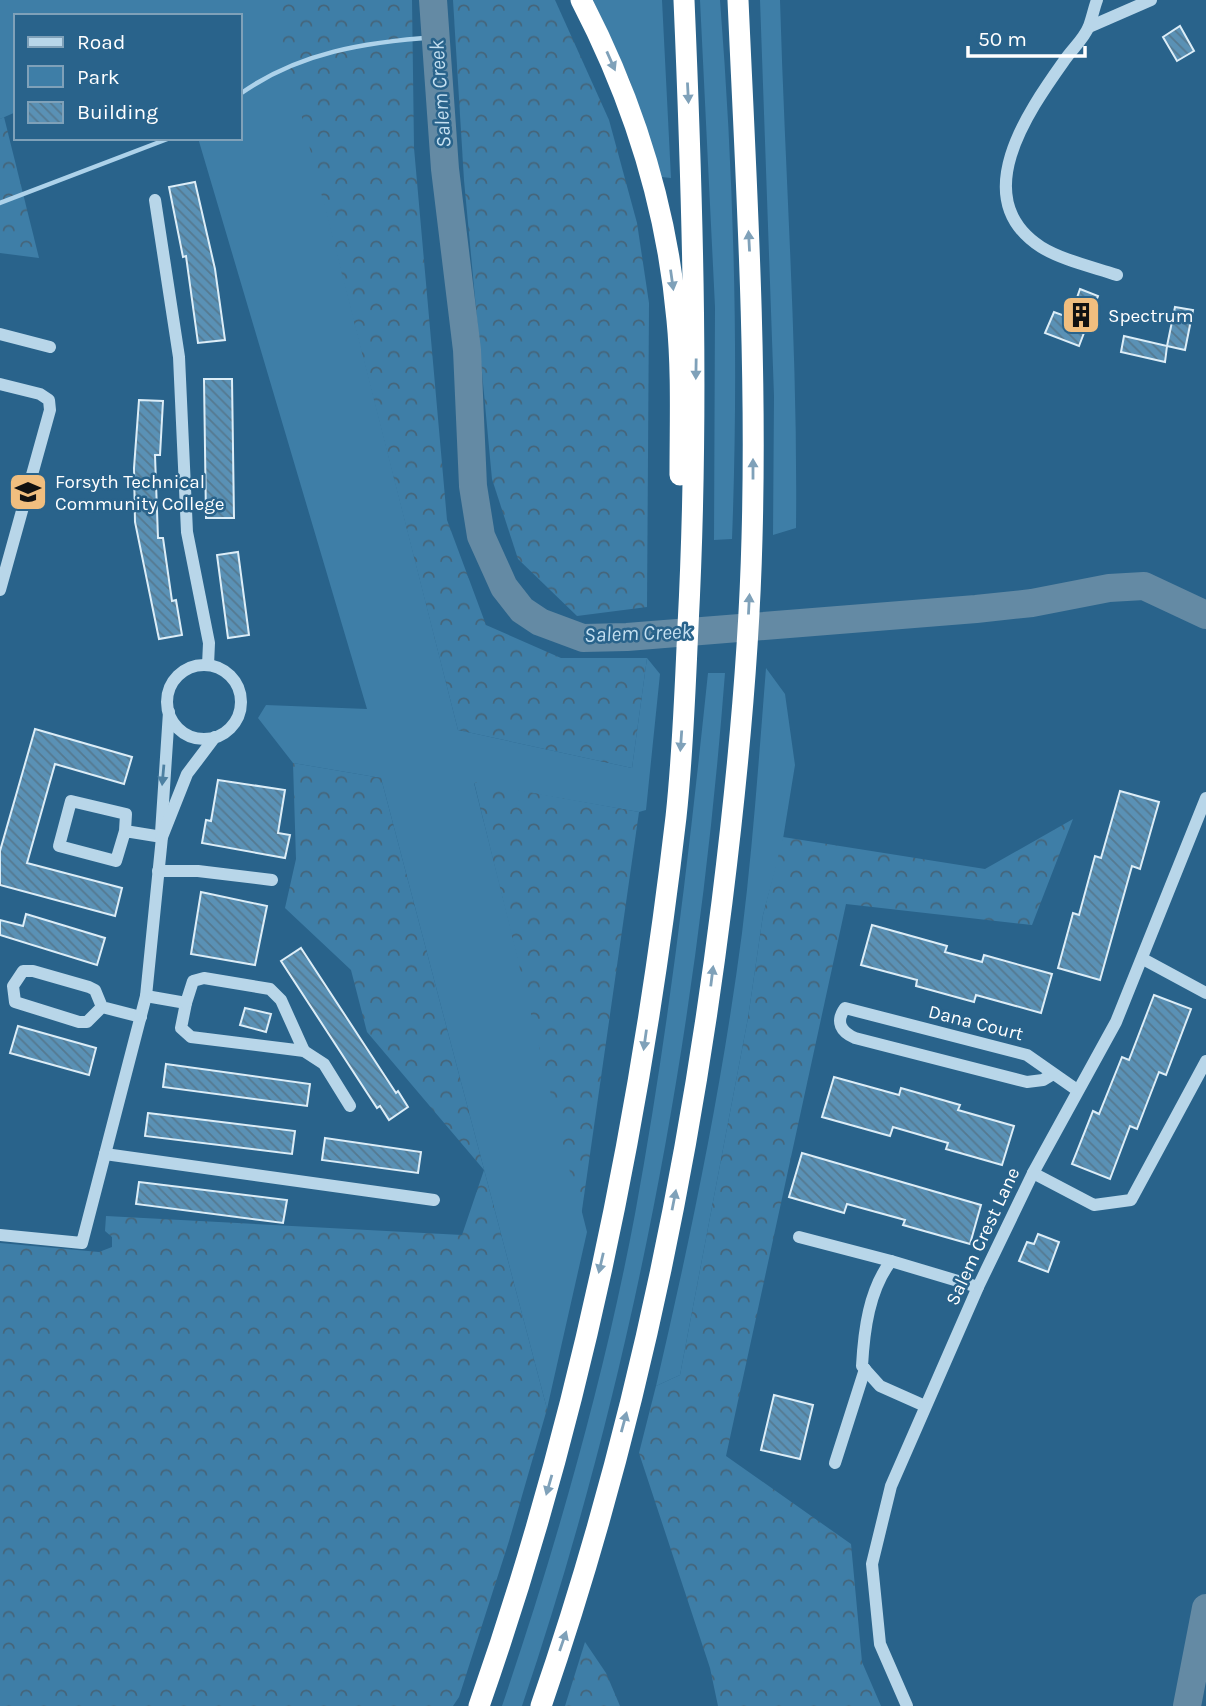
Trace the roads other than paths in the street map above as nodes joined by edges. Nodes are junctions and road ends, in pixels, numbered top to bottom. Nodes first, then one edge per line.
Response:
1 (581, 0) edge
2 (684, 0) edge
3 (738, 0) edge
4 (1097, 0) edge
5 (1151, 0) edge
6 (1089, 27) junction
7 (155, 200) dead end
8 (1117, 275) dead end
9 (0, 334) edge
10 (50, 347) dead end
11 (0, 384) edge
12 (692, 541) junction
13 (0, 590) edge
14 (208, 665) junction
15 (169, 712) junction
16 (215, 737) junction
17 (1206, 799) edge
18 (125, 831) junction
19 (162, 837) junction
20 (158, 871) junction
21 (272, 880) dead end
22 (1143, 959) junction
23 (1206, 993) edge
24 (146, 996) junction
25 (186, 1003) junction
26 (102, 1007) junction
27 (141, 1017) junction
28 (304, 1051) junction
29 (1206, 1061) edge
30 (1053, 1074) junction
31 (1077, 1090) junction
32 (351, 1107) dead end
33 (106, 1154) junction
34 (1033, 1173) junction
35 (434, 1200) dead end
36 (0, 1235) edge
37 (799, 1237) dead end
38 (891, 1261) junction
39 (978, 1287) junction
40 (865, 1369) junction
41 (925, 1406) junction
42 (835, 1463) dead end
43 (480, 1706) edge
44 (541, 1706) edge
45 (907, 1706) edge

1 -> 12 highway
2 -> 12 highway
44 -> 3 highway
4 - 6 street
5 - 6 street
6 - 8 street
7 - 14 street
9 - 10 street
11 - 13 street
12 -> 43 highway
14 - 15 street
14 - 16 street
15 - 16 street
15 -> 19 street
16 - 19 street
17 - 22 street, Salem Crest Lane
18 - 18 street
18 - 19 street
19 - 20 street
20 - 21 street
20 - 24 street
22 - 23 street
22 - 31 street, Salem Crest Lane
24 - 25 street
24 - 27 street
25 - 28 street
25 - 28 street
26 - 26 street
26 - 27 street
27 - 33 street
28 - 32 street
29 - 34 street
30 - 30 street, Dana Court
30 - 31 street, Dana Court
31 - 34 street, Salem Crest Lane
33 - 35 street
33 - 36 street
34 - 39 street, Salem Crest Lane
37 - 38 street
38 - 39 street
38 - 40 street
39 - 41 street, Salem Crest Lane
40 - 41 street
40 - 42 street
41 - 45 street, Salem Crest Lane

